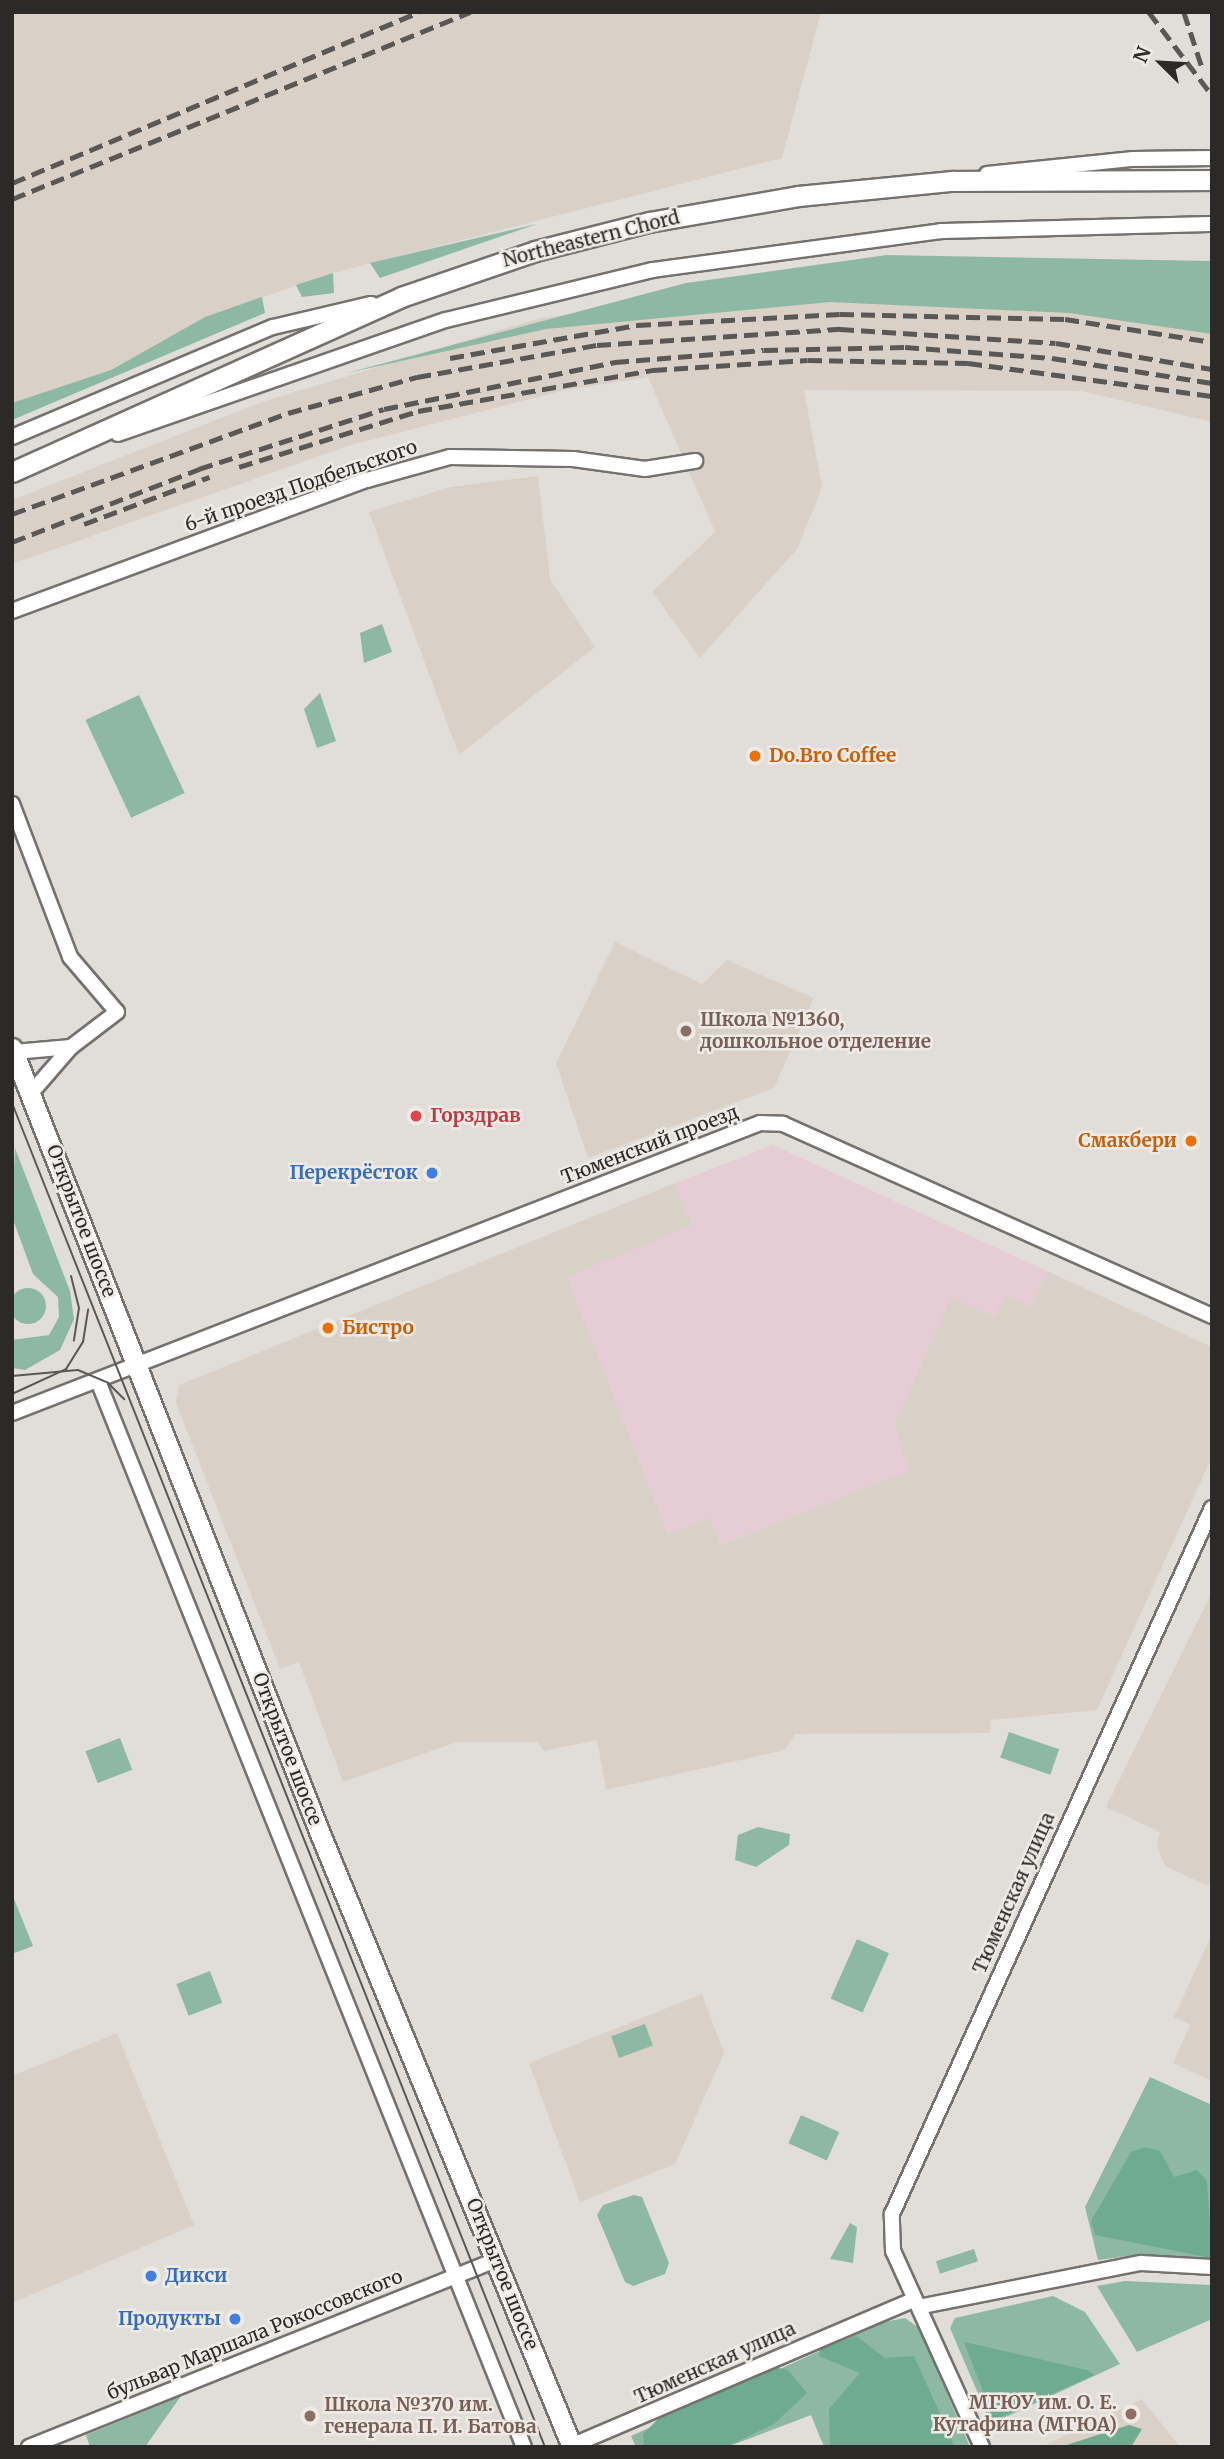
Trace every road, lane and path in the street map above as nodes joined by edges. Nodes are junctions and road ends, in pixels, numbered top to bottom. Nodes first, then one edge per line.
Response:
1 (1212, 158) edge
2 (1212, 180) edge
3 (952, 181) junction
4 (1212, 224) edge
5 (401, 297) junction
6 (12, 437) edge
7 (695, 461) dead end
8 (12, 474) edge
9 (12, 611) edge
10 (12, 804) edge
11 (71, 1047) junction
12 (13, 1050) edge
13 (31, 1093) junction
14 (1212, 1316) edge
15 (135, 1368) junction
16 (98, 1381) junction
17 (12, 1413) edge
18 (1212, 1508) edge
19 (496, 2260) junction
20 (1212, 2267) edge
21 (456, 2275) junction
22 (918, 2303) junction
23 (572, 2446) edge
24 (29, 2447) edge
25 (524, 2447) edge
26 (982, 2447) edge

1 - 3 street
2 - 3 main road, Northeastern Chord
3 - 5 main road, Northeastern Chord
4 - 8 street, Northeastern Chord
5 - 6 street
5 - 8 main road, Northeastern Chord
7 - 9 street, 6-й проезд Подбельского
10 - 11 street
11 - 12 street
11 - 13 street
12 - 13 main road, Открытое шоссе
13 - 15 main road, Открытое шоссе
14 - 15 street, Тюменский проезд
15 - 16 street, Тюменский проезд
15 - 19 main road, Открытое шоссе
16 - 17 street, Тюменский проезд
16 - 21 street
18 - 22 street, Тюменская улица
19 - 21 street, бульвар Маршала Рокоссовского
19 - 23 main road, Открытое шоссе
20 - 22 street
21 - 24 street, бульвар Маршала Рокоссовского
21 - 25 street
22 - 23 street, Тюменская улица
22 - 26 street, Тюменская улица

